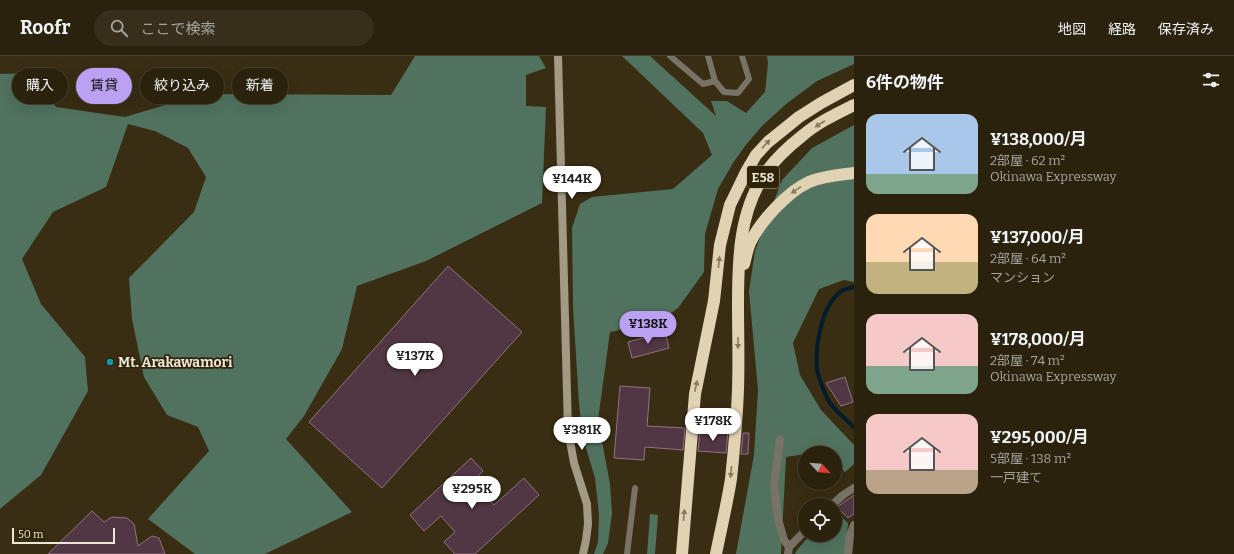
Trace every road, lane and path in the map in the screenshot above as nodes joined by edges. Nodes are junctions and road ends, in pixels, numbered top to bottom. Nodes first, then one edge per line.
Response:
1 (558, 56) edge
2 (670, 56) edge
3 (708, 56) edge
4 (742, 56) edge
5 (715, 81) junction
6 (854, 85) edge
7 (854, 105) edge
8 (854, 173) edge
9 (738, 290) junction
10 (780, 440) dead end
11 (636, 488) dead end
12 (854, 488) edge
13 (840, 498) edge
14 (853, 528) edge
15 (798, 539) edge
16 (789, 550) edge
17 (583, 554) edge
18 (628, 554) edge
19 (682, 554) edge
20 (716, 554) edge
21 (848, 554) edge

1 - 17 street
2 - 5 lane
3 - 5 lane
4 - 5 lane
19 -> 6 highway
7 -> 9 highway, E58
8 -> 9 highway, E58
9 -> 20 highway, E58
10 - 16 street
11 - 18 lane
12 - 13 street
14 - 21 street
15 - 16 street

